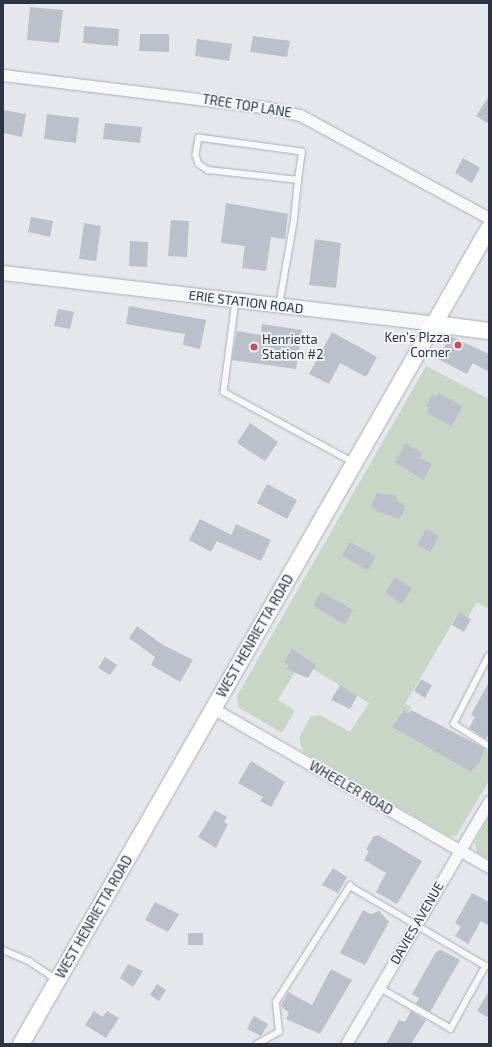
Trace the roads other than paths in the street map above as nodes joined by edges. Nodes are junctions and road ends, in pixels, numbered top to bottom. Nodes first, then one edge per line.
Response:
1 (3, 75) edge
2 (298, 180) junction
3 (489, 218) edge
4 (489, 228) edge
5 (3, 273) edge
6 (236, 301) junction
7 (279, 306) junction
8 (435, 324) junction
9 (489, 331) edge
10 (355, 463) junction
11 (489, 656) edge
12 (214, 709) junction
13 (489, 746) edge
14 (489, 801) edge
15 (460, 850) junction
16 (489, 867) edge
17 (415, 926) junction
18 (3, 950) edge
19 (58, 980) junction
20 (379, 988) junction
21 (21, 1044) edge
22 (256, 1044) edge
23 (346, 1044) edge

1 - 3 street, TREE TOP LANE
2 - 2 lane
2 - 7 lane
4 - 8 main road, WEST HENRIETTA ROAD
5 - 6 street, ERIE STATION ROAD
6 - 7 street, ERIE STATION ROAD
6 - 10 lane
7 - 8 street, ERIE STATION ROAD
8 - 9 main road, ERIE STATION ROAD
8 - 10 main road, WEST HENRIETTA ROAD
10 - 12 main road, WEST HENRIETTA ROAD
11 - 13 lane
12 - 15 street, WHEELER ROAD
12 - 19 main road, WEST HENRIETTA ROAD
14 - 15 street, DAVIES AVENUE
15 - 16 street, WHEELER ROAD
15 - 17 street, DAVIES AVENUE
17 - 20 street, DAVIES AVENUE
17 - 20 lane
17 - 22 lane
18 - 19 lane
19 - 21 main road, WEST HENRIETTA ROAD
20 - 23 street, DAVIES AVENUE

